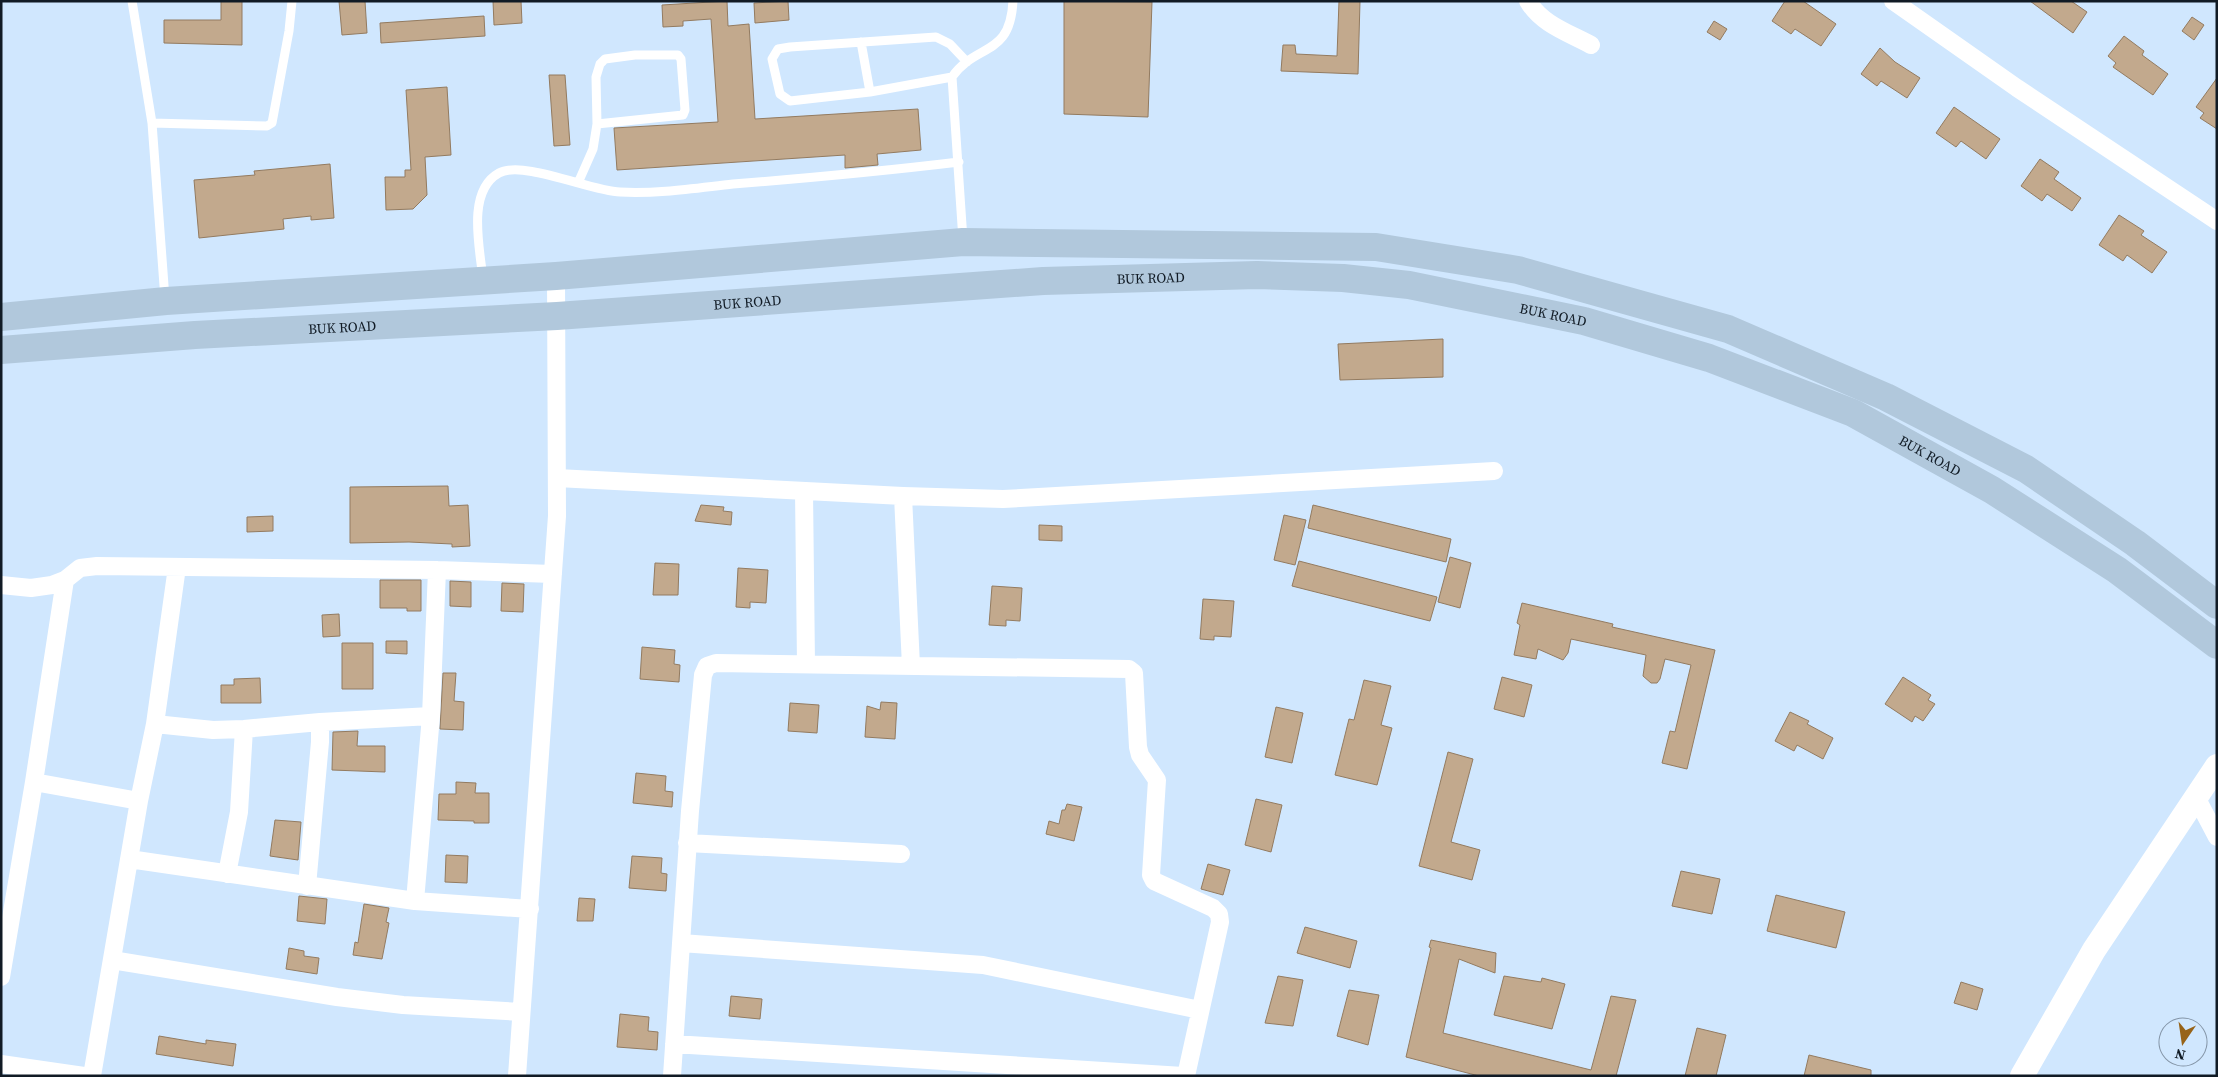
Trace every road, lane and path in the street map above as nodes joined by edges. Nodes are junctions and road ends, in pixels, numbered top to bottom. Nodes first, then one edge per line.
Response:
1 (132, 1) edge
2 (292, 1) edge
3 (1013, 1) edge
4 (1528, 1) edge
5 (1894, 1) edge
6 (861, 42) junction
7 (1591, 45) dead end
8 (967, 62) junction
9 (952, 77) junction
10 (870, 92) junction
11 (152, 123) junction
12 (597, 124) junction
13 (959, 162) junction
14 (578, 183) junction
15 (2217, 222) edge
16 (963, 242) junction
17 (556, 276) junction
18 (483, 282) junction
19 (166, 301) junction
20 (557, 316) junction
21 (1, 317) edge
22 (1, 350) edge
23 (1494, 471) dead end
24 (557, 478) junction
25 (804, 491) junction
26 (903, 496) junction
27 (177, 566) junction
28 (437, 570) junction
29 (553, 574) junction
30 (65, 580) junction
31 (1, 585) edge
32 (2217, 606) edge
33 (2217, 645) edge
34 (806, 664) junction
35 (912, 666) junction
36 (431, 716) junction
37 (320, 722) junction
38 (155, 724) junction
39 (244, 729) junction
40 (2217, 766) edge
41 (34, 782) junction
42 (2196, 796) junction
43 (139, 801) junction
44 (2217, 837) edge
45 (688, 843) junction
46 (901, 854) dead end
47 (129, 859) junction
48 (227, 874) junction
49 (307, 886) junction
50 (414, 901) junction
51 (530, 909) junction
52 (681, 943) junction
53 (3, 959) edge
54 (112, 960) junction
55 (1, 978) edge
56 (1200, 1010) junction
57 (521, 1012) junction
58 (674, 1044) junction
59 (1, 1064) edge
60 (84, 1076) edge
61 (92, 1076) edge
62 (517, 1076) edge
63 (672, 1076) edge
64 (1184, 1076) edge
65 (2022, 1076) edge

1 - 11 lane
2 - 11 lane
3 - 8 lane
4 - 7 street
5 - 15 street
6 - 8 lane
6 - 10 lane
6 - 10 lane
8 - 9 lane
9 - 10 lane
9 - 13 lane
11 - 19 lane
12 - 12 lane
12 - 14 lane
13 - 14 lane
13 - 16 lane
14 - 18 lane
16 - 17 main road
16 - 32 main road
17 - 18 main road
17 - 20 street
18 - 19 main road
19 - 21 main road
20 - 22 main road, BUK ROAD
20 - 24 street
20 - 33 main road, BUK ROAD
23 - 26 street
24 - 25 street
24 - 29 street
25 - 26 street
25 - 34 street
26 - 35 street
27 - 28 street
27 - 30 street
27 - 38 street
28 - 29 street
28 - 36 street
29 - 51 street
30 - 31 street
30 - 41 street
34 - 35 street
34 - 45 street
35 - 56 street
36 - 37 street
36 - 50 street
37 - 39 street
37 - 49 street
38 - 39 street
38 - 43 street
39 - 48 street
40 - 42 street
41 - 43 street
41 - 53 street
42 - 44 street
42 - 65 street
43 - 47 street
45 - 46 street
45 - 52 street
47 - 48 street
47 - 54 street
48 - 49 street
49 - 50 street
50 - 51 street
51 - 57 street
52 - 56 street
52 - 58 street
53 - 55 street
54 - 57 street
54 - 61 street
56 - 64 street
57 - 62 street
58 - 63 street
58 - 64 street
59 - 60 street

